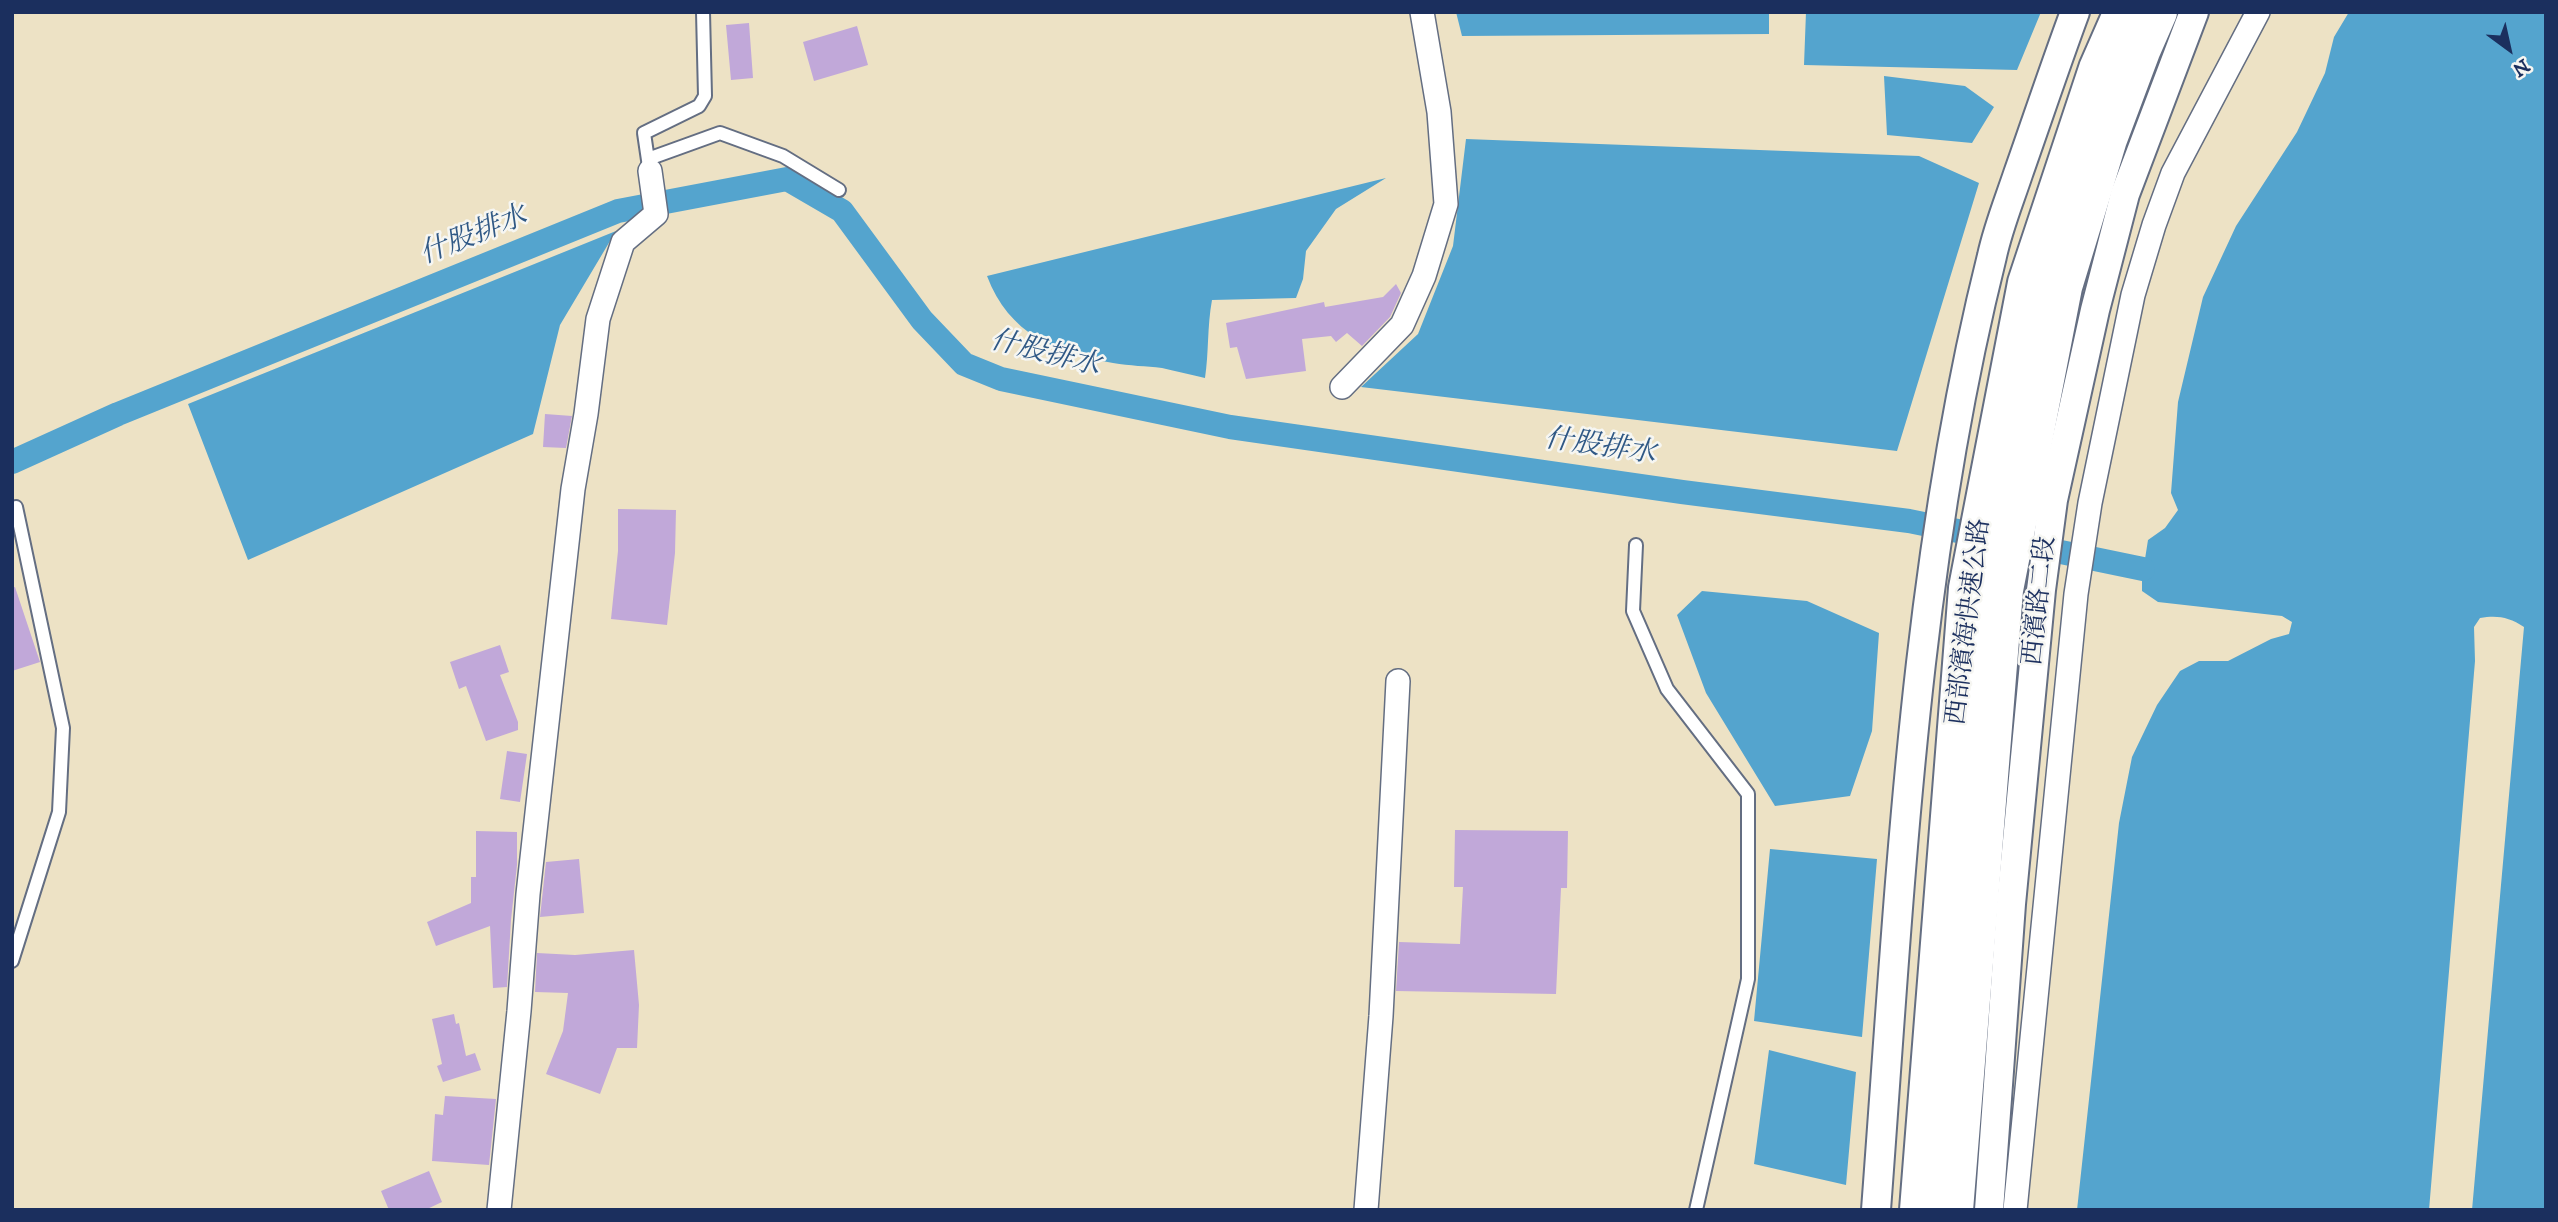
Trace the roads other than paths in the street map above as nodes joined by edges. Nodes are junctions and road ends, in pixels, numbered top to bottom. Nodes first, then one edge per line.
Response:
1 (703, 12) edge
2 (1422, 12) edge
3 (2075, 12) edge
4 (2123, 12) edge
5 (2158, 12) edge
6 (2194, 12) edge
7 (2258, 12) edge
8 (649, 165) junction
9 (839, 190) dead end
10 (1342, 387) dead end
11 (2020, 498) junction
12 (12, 508) edge
13 (1636, 545) dead end
14 (2004, 589) junction
15 (1398, 681) dead end
16 (12, 961) edge
17 (1948, 1206) edge
18 (499, 1210) edge
19 (1366, 1210) edge
20 (1696, 1210) edge
21 (1876, 1210) edge
22 (2015, 1210) edge

1 - 8 lane
2 - 10 street
3 - 21 street
4 - 11 highway, 西部濱海快速公路
5 - 11 highway, 西部濱海快速公路
6 - 11 street, 西濱路二段
7 - 22 street
8 - 9 lane
8 - 18 street
11 - 14 highway, 西部濱海快速公路
11 - 14 street, 西濱路二段
12 - 16 lane
13 - 20 lane
14 - 17 highway, 西部濱海快速公路
15 - 19 street

